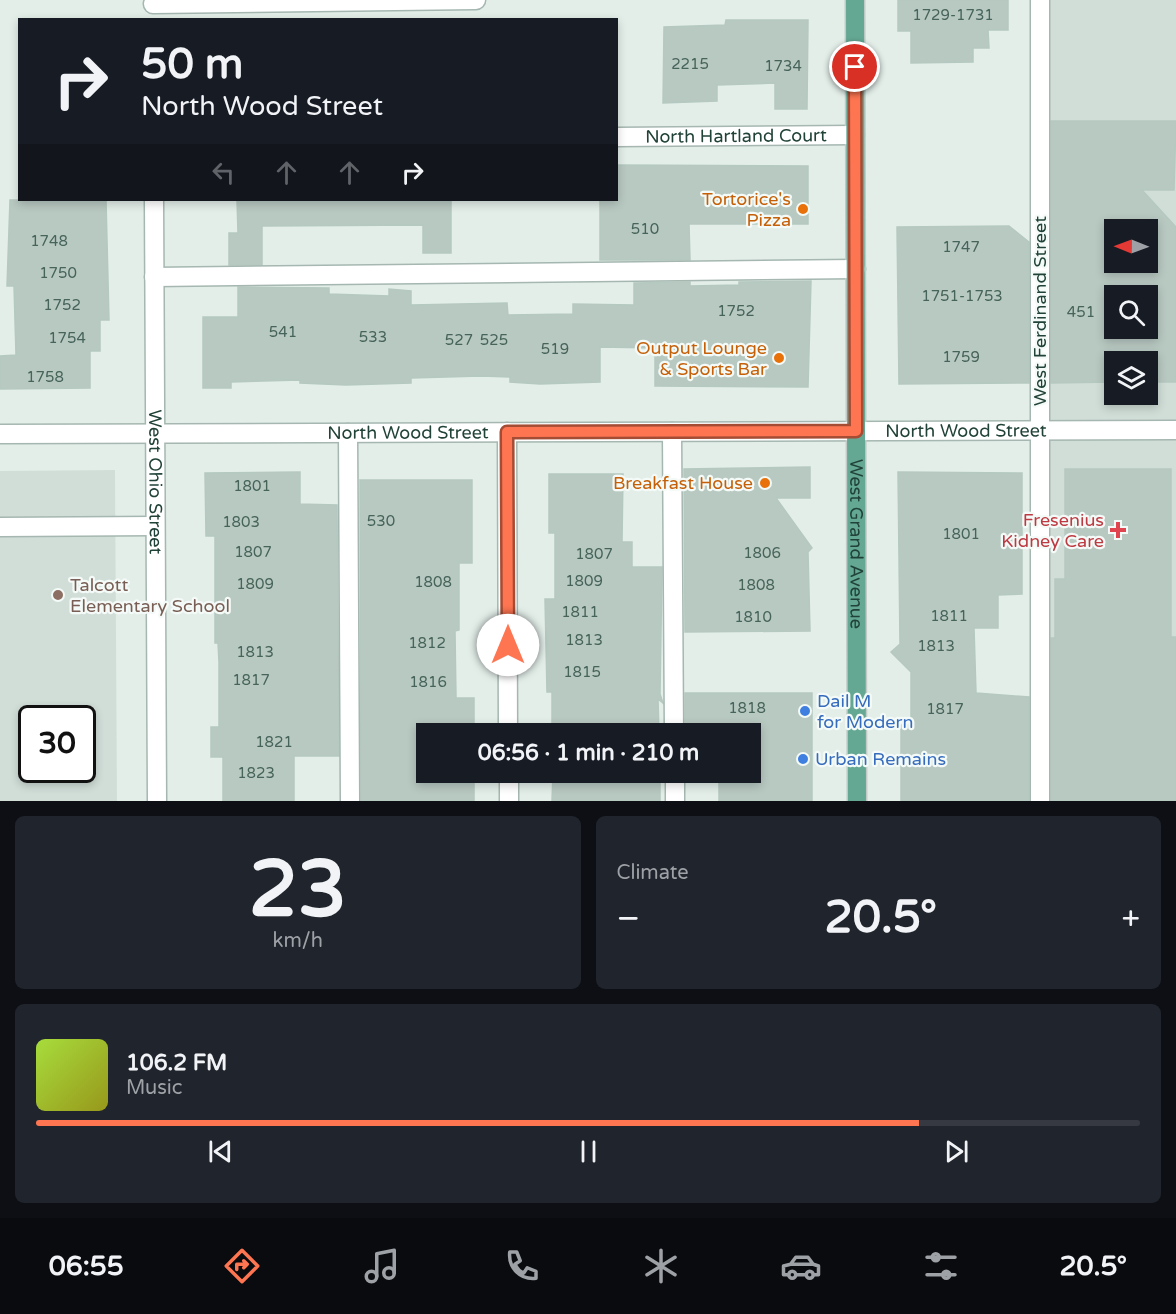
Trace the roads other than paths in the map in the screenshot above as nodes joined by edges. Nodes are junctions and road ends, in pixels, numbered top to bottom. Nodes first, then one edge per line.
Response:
1 (476, 0) edge
2 (855, 0) edge
3 (1040, 0) edge
4 (153, 8) edge
5 (855, 135) junction
6 (618, 137) edge
7 (154, 201) edge
8 (856, 269) junction
9 (154, 277) junction
10 (1040, 430) junction
11 (1176, 430) edge
12 (856, 431) junction
13 (507, 432) junction
14 (672, 432) junction
15 (348, 433) junction
16 (0, 434) edge
17 (155, 434) junction
18 (155, 526) junction
19 (0, 527) edge
20 (508, 723) edge
21 (674, 723) edge
22 (509, 783) edge
23 (675, 783) edge
24 (157, 801) edge
25 (350, 801) edge
26 (509, 801) edge
27 (675, 801) edge
28 (857, 801) edge
29 (1040, 801) edge

1 - 4 street
2 - 5 main road, West Grand Avenue
3 - 10 street, West Ferdinand Street
5 - 6 street, North Hartland Court
5 - 8 main road, West Grand Avenue
7 - 9 street, West Ohio Street
8 - 9 street
8 - 12 main road, West Grand Avenue
9 - 17 street, West Ohio Street
10 - 11 street, North Wood Street
10 - 12 street, North Wood Street
10 - 29 street, West Ferdinand Street
12 - 14 street, North Wood Street
12 - 28 main road, West Grand Avenue
13 - 14 street, North Wood Street
13 - 15 street, North Wood Street
13 - 20 street
14 - 21 street
15 - 17 street, North Wood Street
15 - 25 street
16 - 17 street, North Wood Street
17 - 18 street, West Ohio Street
18 - 19 street
18 - 24 street, West Ohio Street
22 - 26 street
23 - 27 street

